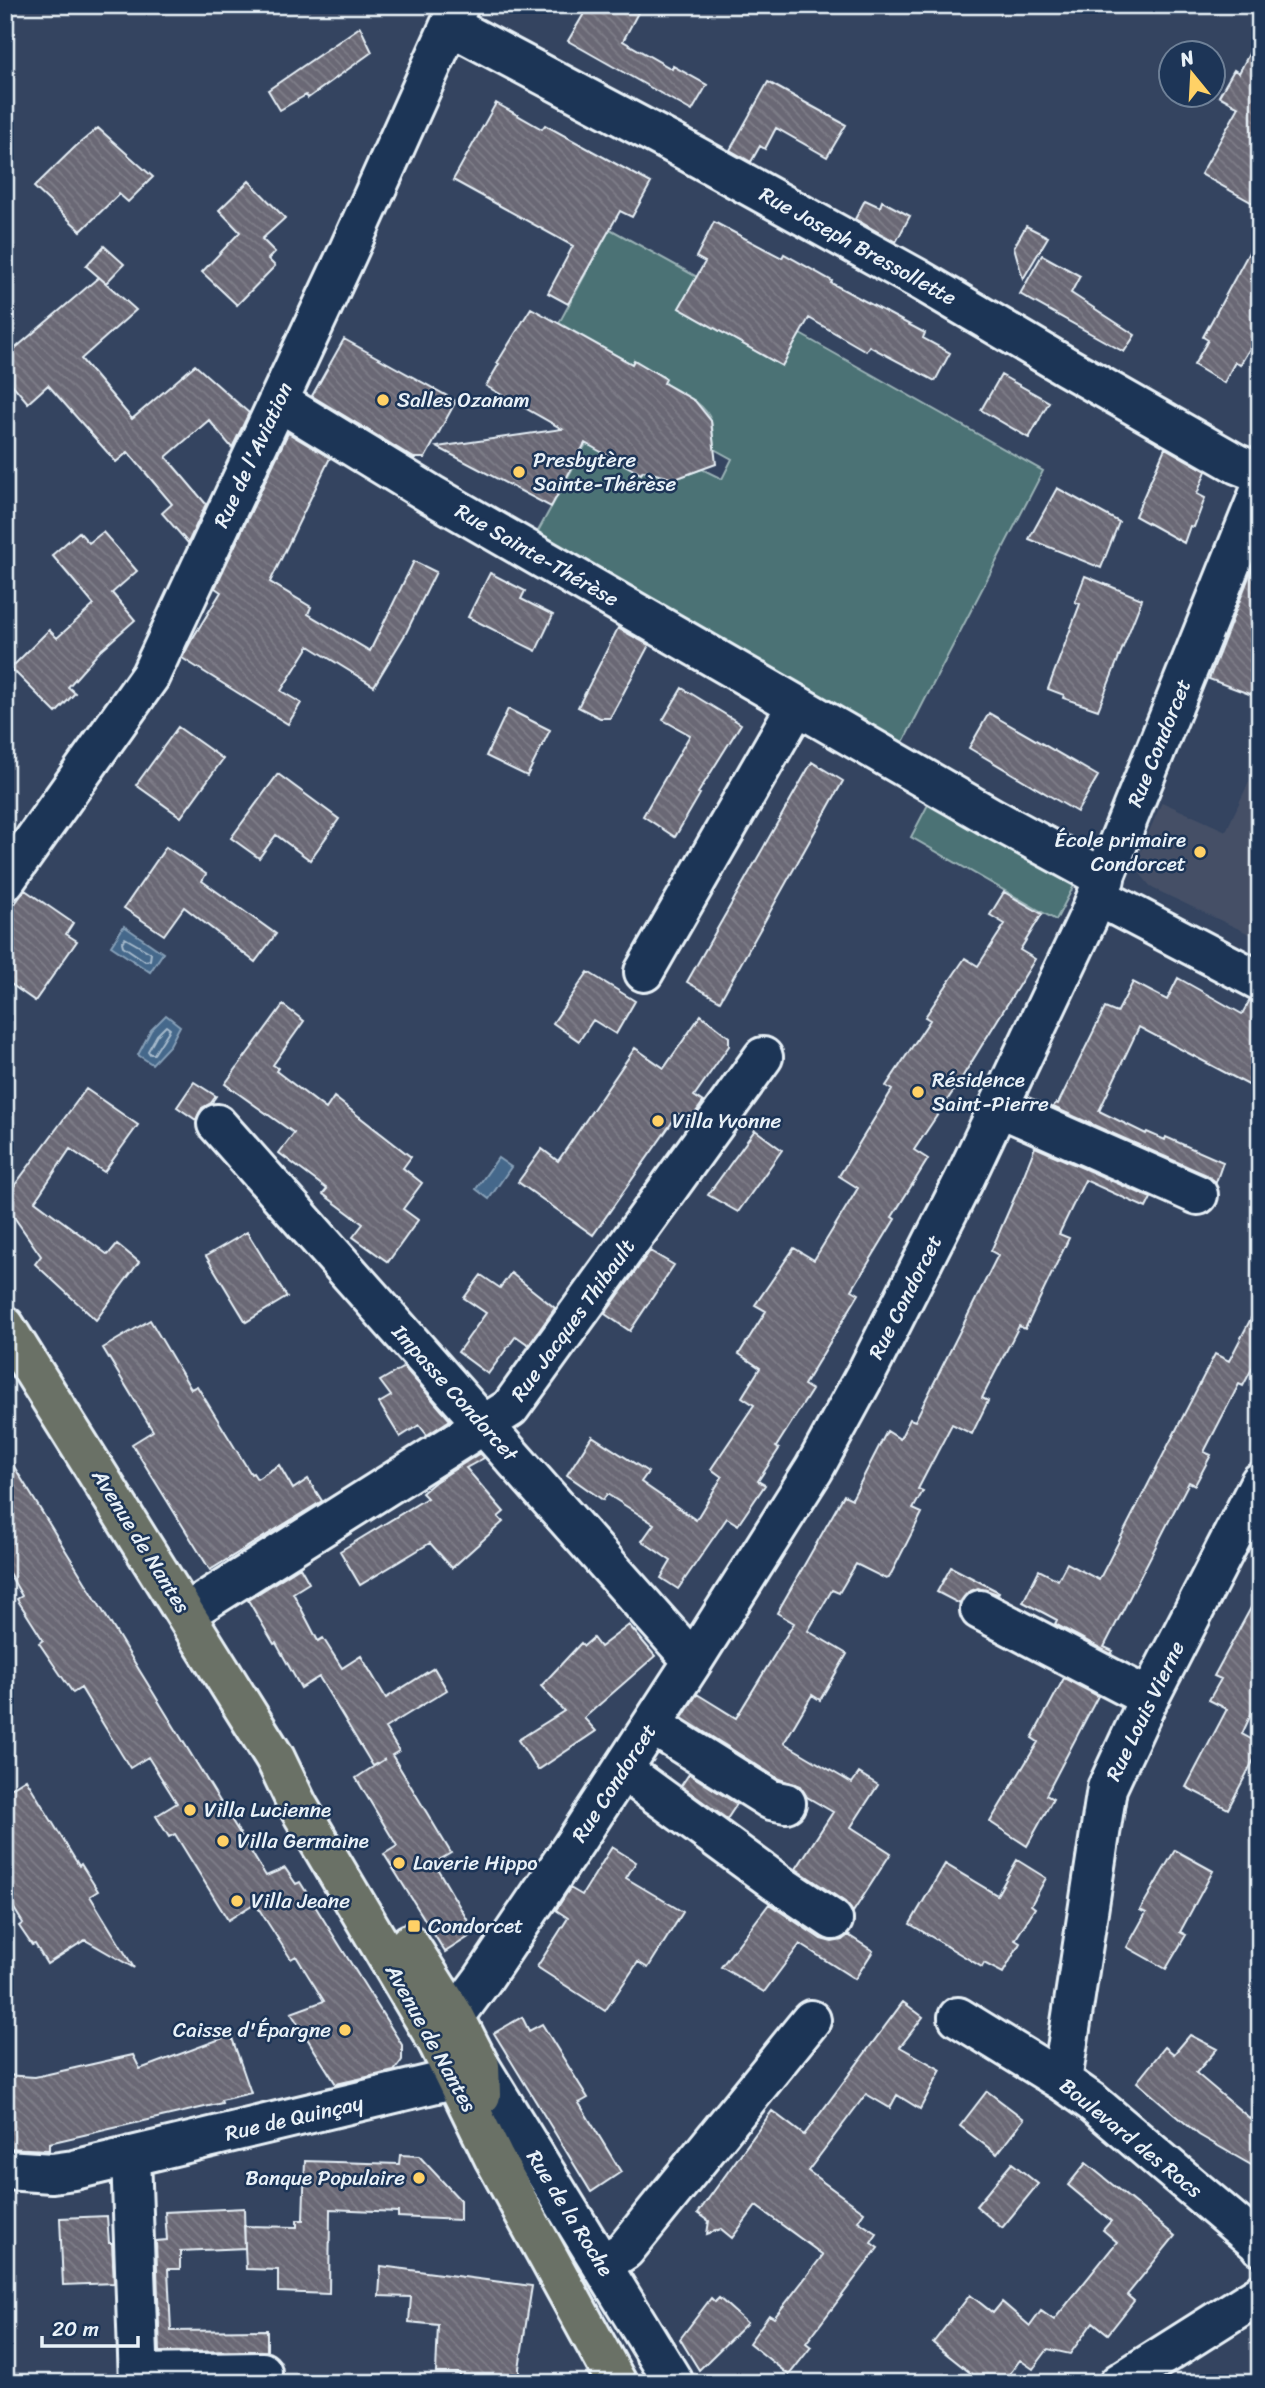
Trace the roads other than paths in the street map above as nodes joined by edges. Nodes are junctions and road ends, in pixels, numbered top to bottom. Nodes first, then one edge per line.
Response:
1 (455, 16) edge
2 (278, 401) junction
3 (1260, 473) edge
4 (1260, 491) edge
5 (797, 705) junction
6 (5, 881) edge
7 (1101, 887) junction
8 (645, 972) dead end
9 (1260, 981) edge
10 (763, 1058) dead end
11 (999, 1107) junction
12 (217, 1124) dead end
13 (1198, 1195) dead end
14 (5, 1326) edge
15 (484, 1426) junction
16 (1260, 1482) edge
17 (980, 1609) dead end
18 (186, 1613) junction
19 (694, 1661) junction
20 (1149, 1698) junction
21 (652, 1725) junction
22 (623, 1770) junction
23 (786, 1803) dead end
24 (833, 1920) dead end
25 (958, 2017) dead end
26 (811, 2020) dead end
27 (446, 2029) junction
28 (468, 2072) junction
29 (1062, 2081) junction
30 (131, 2156) junction
31 (5, 2170) edge
32 (1260, 2246) edge
33 (602, 2266) junction
34 (1260, 2294) edge
35 (262, 2372) dead end
36 (139, 2379) edge
37 (617, 2383) edge
38 (674, 2383) edge
39 (1119, 2383) edge

1 - 2 street, Rue de l'Aviation
1 - 3 street, Rue Joseph Bressollette
2 - 5 street, Rue Sainte-Thérèse
2 - 6 street, Rue de l'Aviation
4 - 7 street, Rue Condorcet
5 - 7 street, Rue Sainte-Thérèse
5 - 8 street
7 - 9 street, Rue Sainte-Thérèse
7 - 11 street, Rue Condorcet
10 - 15 street, Rue Jacques Thibault
11 - 13 street
11 - 19 street, Rue Condorcet
12 - 15 street, Impasse Condorcet
14 - 18 main road, Avenue de Nantes
15 - 18 street, Rue Jacques Thibault
15 - 19 street, Impasse Condorcet
16 - 20 street, Rue Louis Vierne
17 - 20 street
18 - 27 main road, Avenue de Nantes
19 - 21 street, Rue Condorcet
20 - 29 street, Rue Louis Vierne
21 - 22 street, Rue Condorcet
21 - 23 street
22 - 24 street
22 - 27 street, Rue Condorcet
25 - 29 street, Boulevard des Rocs
26 - 33 street
27 - 28 main road, Avenue de Nantes
28 - 30 street, Rue de Quinçay
28 - 33 street, Rue de la Roche
28 - 37 main road, Avenue de Nantes
29 - 32 street, Boulevard des Rocs
30 - 31 street, Rue de Quinçay
30 - 36 street
33 - 38 street, Rue de la Roche
34 - 39 street
35 - 36 street

